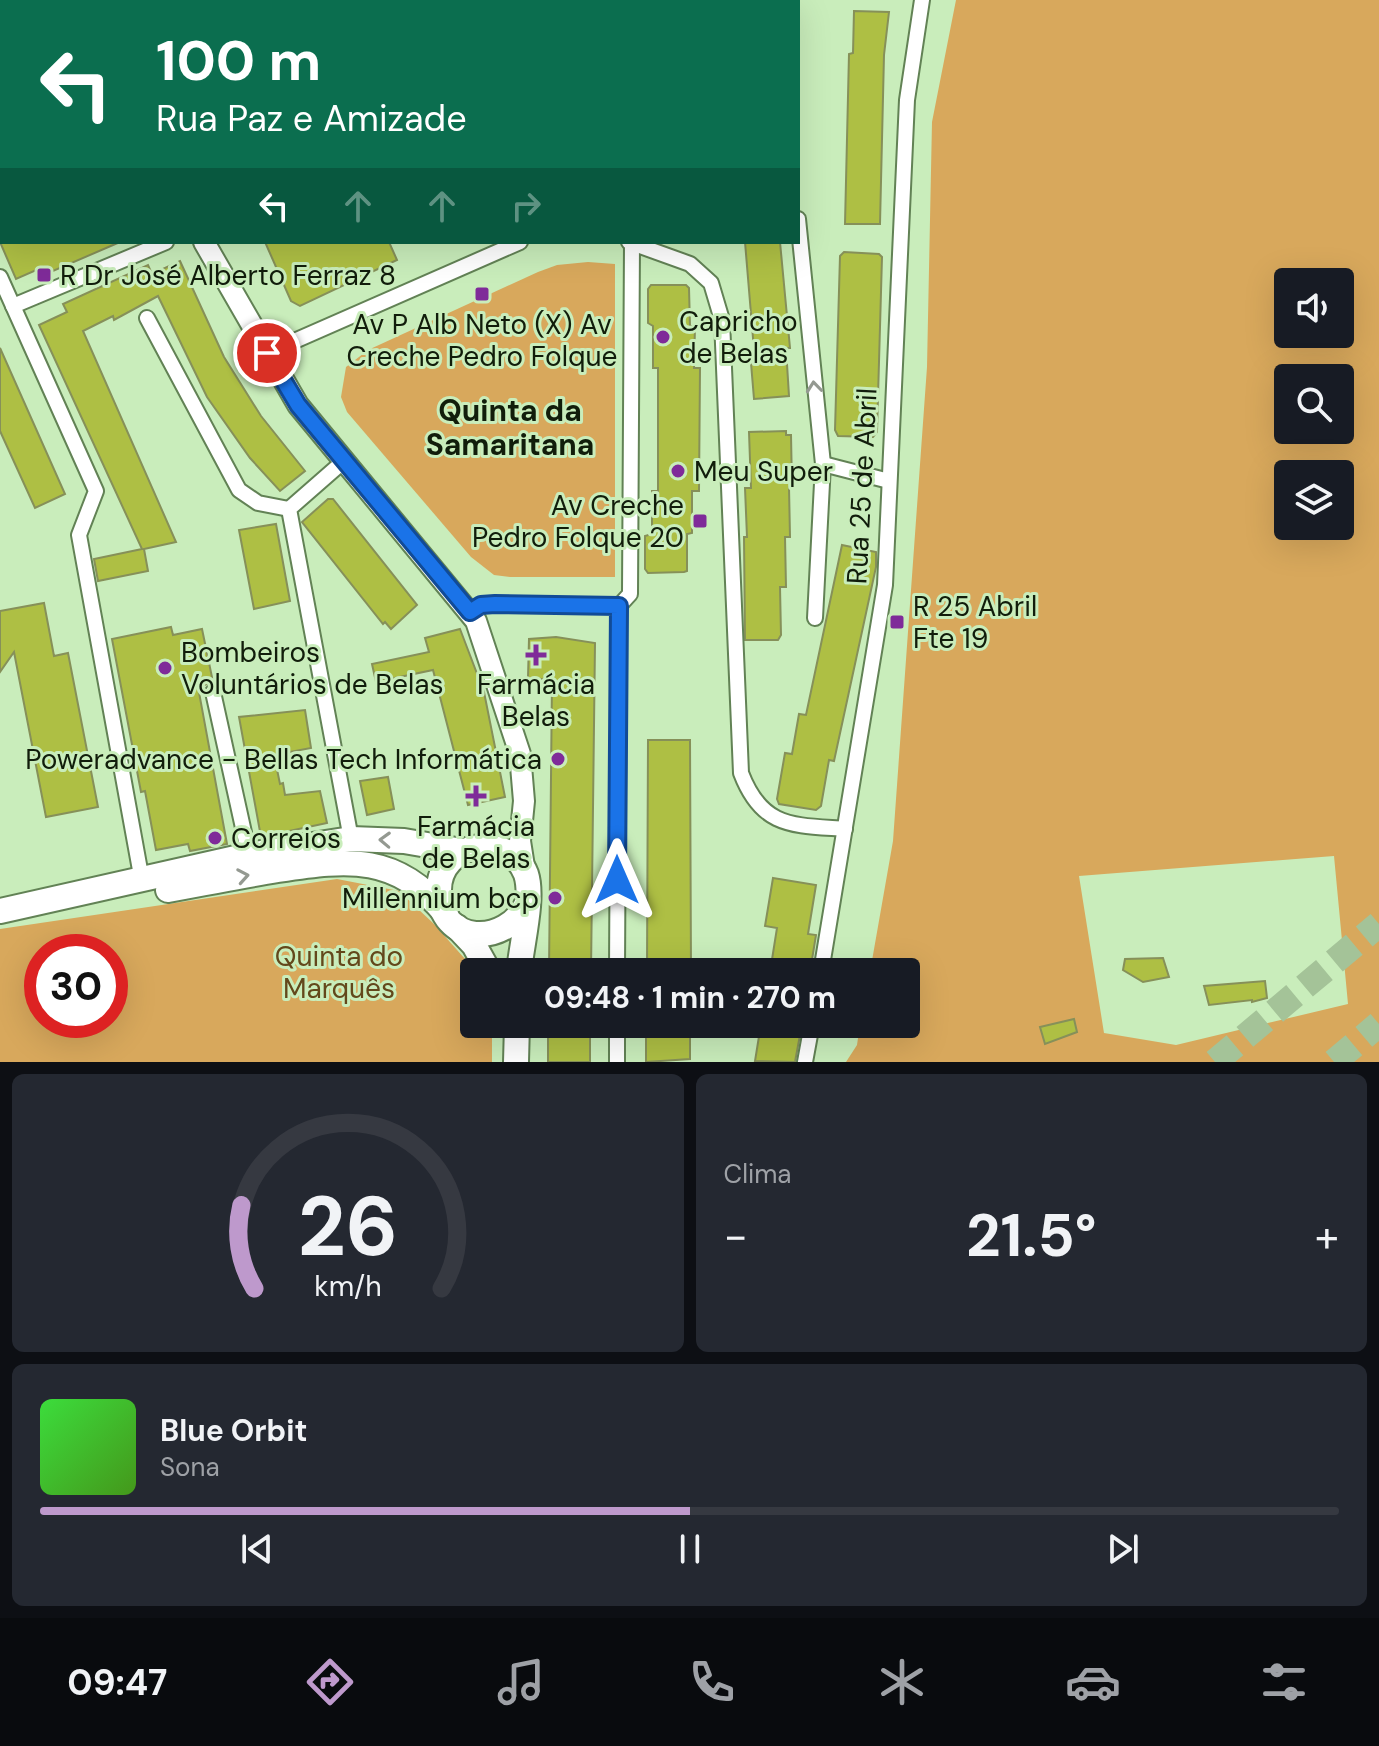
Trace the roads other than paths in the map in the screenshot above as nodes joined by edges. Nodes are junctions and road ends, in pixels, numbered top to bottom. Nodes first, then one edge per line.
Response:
1 (922, 0) edge
2 (800, 239) edge
3 (161, 244) edge
4 (205, 244) edge
5 (631, 244) edge
6 (636, 244) edge
7 (494, 247) edge
8 (0, 277) edge
9 (13, 306) junction
10 (147, 318) dead end
11 (267, 353) junction
12 (345, 460) junction
13 (823, 464) junction
14 (889, 481) junction
15 (289, 509) junction
16 (619, 606) junction
17 (470, 612) junction
18 (815, 618) dead end
19 (213, 692) dead end
20 (520, 819) junction
21 (845, 829) junction
22 (351, 839) junction
23 (471, 848) junction
24 (249, 855) junction
25 (525, 873) junction
26 (142, 881) junction
27 (528, 902) junction
28 (0, 913) edge
29 (451, 920) junction
30 (481, 958) edge
31 (521, 958) edge
32 (617, 958) edge
33 (823, 958) edge
34 (617, 1038) edge
35 (809, 1038) edge
36 (617, 1062) edge
37 (805, 1062) edge

1 - 14 street, Rua 25 de Abril
13 -> 2 street
3 - 9 street
4 - 11 main road
5 - 16 street
6 - 21 street
7 - 11 street
8 - 9 street
9 - 26 street
10 - 15 street
11 - 12 main road
12 - 15 street
12 - 17 main road
13 - 14 street
13 - 18 street
14 - 21 street, Rua 25 de Abril
15 - 22 street
16 - 17 street
16 - 32 street
17 - 20 main road
19 - 24 street
20 - 23 main road
20 - 25 main road
21 - 33 street, Rua 25 de Abril
23 -> 22 main road
22 - 24 main road
23 - 25 main road
23 - 29 main road
24 - 26 main road
25 - 27 main road
26 - 28 main road
27 - 29 main road
27 - 31 main road
28 -> 29 main road
29 - 30 main road
34 - 36 street
35 - 37 street

